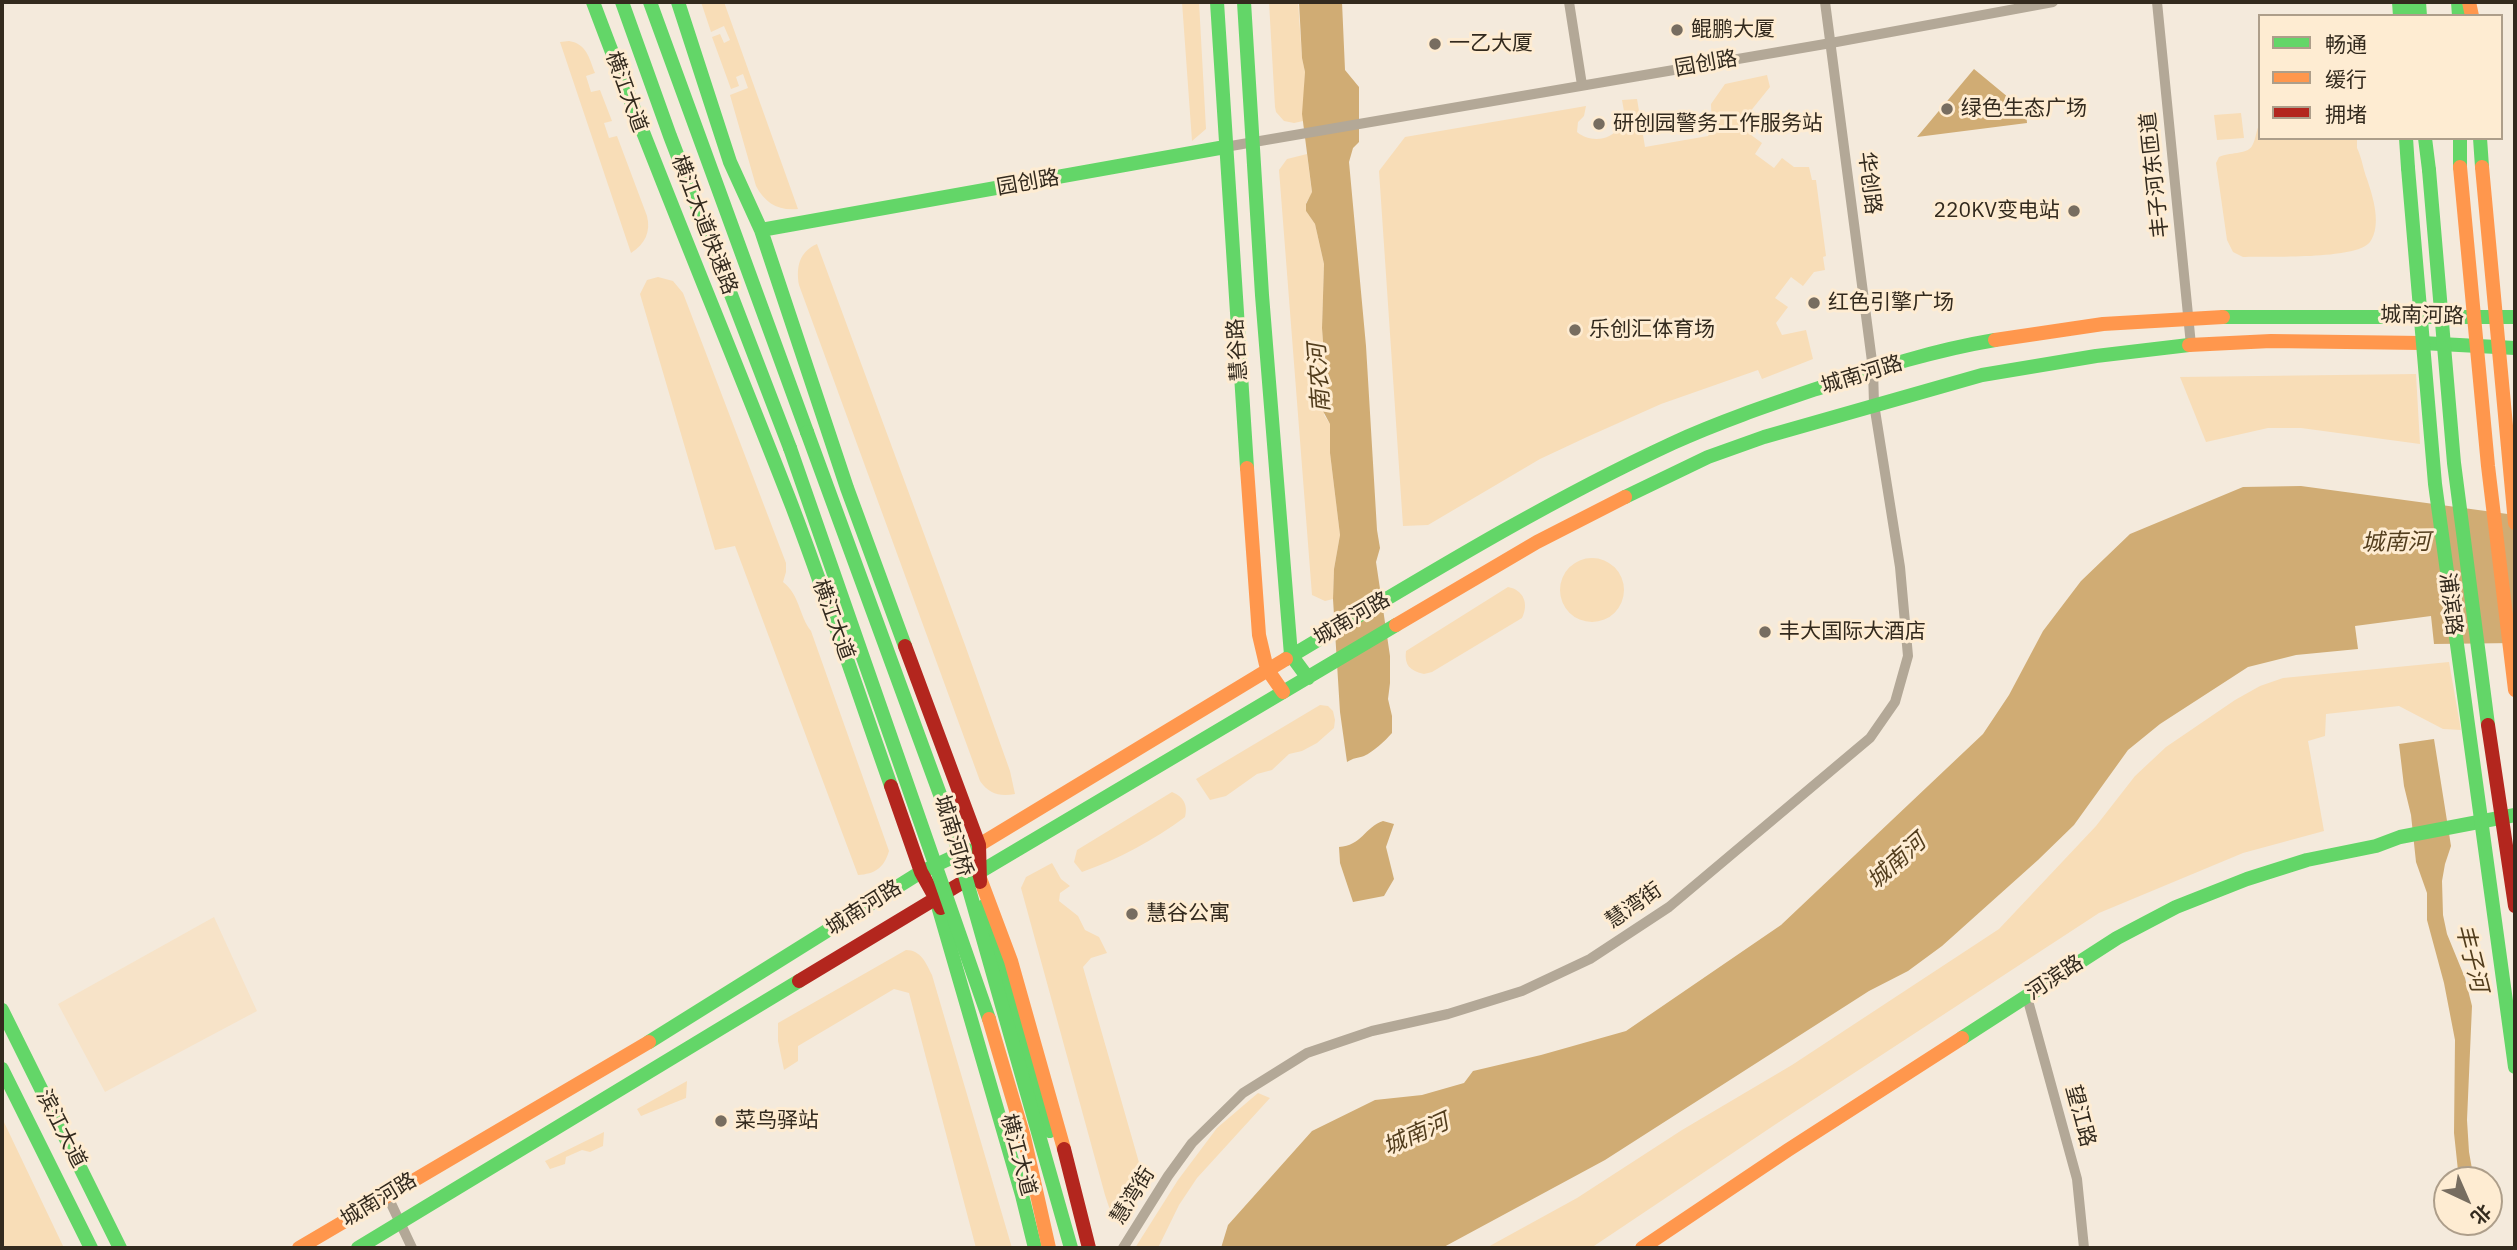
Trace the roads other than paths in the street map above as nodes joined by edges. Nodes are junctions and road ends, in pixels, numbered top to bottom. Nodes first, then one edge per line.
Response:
1 (593, 2) edge
2 (613, 2) edge
3 (622, 2) edge
4 (650, 2) edge
5 (660, 2) edge
6 (678, 2) edge
7 (1217, 2) edge
8 (1244, 2) edge
9 (1569, 2) edge
10 (1825, 2) edge
11 (2053, 2) edge
12 (2157, 2) edge
13 (1830, 43) junction
14 (1582, 85) junction
15 (692, 115) junction
16 (670, 136) junction
17 (2406, 140) edge
18 (2426, 140) edge
19 (2460, 140) edge
20 (2480, 140) edge
21 (1252, 143) junction
22 (1224, 147) junction
23 (761, 230) junction
24 (2188, 317) junction
25 (2515, 317) edge
26 (2191, 345) junction
27 (2515, 348) edge
28 (1873, 369) junction
29 (1874, 404) junction
30 (807, 432) joint
31 (790, 448) joint
32 (2515, 523) edge
33 (1291, 654) junction
34 (1267, 669) junction
35 (1308, 678) junction
36 (2515, 690) edge
37 (1283, 692) junction
38 (2515, 815) edge
39 (979, 845) junction
40 (921, 872) junction
41 (978, 873) junction
42 (936, 900) junction
43 (2515, 906) edge
44 (2027, 997) junction
45 (2, 1010) edge
46 (2515, 1067) edge
47 (2, 1069) edge
48 (387, 1195) junction
49 (400, 1222) junction
50 (91, 1248) edge
51 (120, 1248) edge
52 (299, 1248) edge
53 (358, 1248) edge
54 (412, 1248) edge
55 (1035, 1248) edge
56 (1041, 1248) edge
57 (1049, 1248) edge
58 (1071, 1248) edge
59 (1080, 1248) edge
60 (1089, 1248) edge
61 (1123, 1248) edge
62 (1642, 1248) edge
63 (2084, 1248) edge

1 - 40 main road, 横江大道
2 - 16 main road
3 - 16 main road, 横江大道快速路
4 - 15 main road, 横江大道快速路
5 - 15 main road
6 - 23 main road, 横江大道
7 - 22 main road, 慧谷路
8 - 21 main road, 慧谷路
9 - 14 street
10 - 13 street, 华创路
11 - 13 street, 园创路
12 - 24 street, 丰子河东匝道
13 - 14 street, 园创路
13 - 28 street, 华创路
14 - 21 street, 园创路
15 - 30 main road, 横江大道快速路
16 - 31 main road, 横江大道快速路
17 - 46 main road, 浦滨路, bridge
18 - 43 main road, 浦滨路, bridge
19 - 36 main road, bridge
20 - 32 main road, bridge
21 - 22 street, 园创路
21 - 33 main road, 慧谷路
22 - 23 main road, 园创路
22 - 34 main road, 慧谷路
23 - 39 main road, 横江大道
24 - 25 main road, 城南河路
24 - 26 street, 丰子河东匝道
24 - 28 main road, 城南河路
26 - 27 main road, 城南河路
26 - 29 main road, 城南河路
28 - 29 street, 华创路
28 - 33 main road, 城南河路
29 - 35 main road, 城南河路
29 - 61 street, 慧湾街
30 - 58 main road, 城南河桥, bridge
31 - 57 main road, 城南河桥, bridge
33 - 34 main road, 城南河路
33 - 35 main road
34 - 37 main road, 慧谷路
34 - 39 main road, 城南河路
35 - 37 main road, 城南河路
37 - 41 main road, 城南河路
38 - 44 main road, 河滨路
39 - 40 main road, 城南河路
39 - 41 main road, 横江大道
40 - 42 main road, 横江大道
40 - 48 main road, 城南河路
41 - 42 main road, 城南河路
41 - 59 main road, 横江大道
41 - 60 main road
42 - 49 main road, 城南河路
42 - 55 main road
42 - 56 main road, 横江大道
44 - 62 main road, 河滨路
44 - 63 street, 望江路
45 - 51 main road, 滨江大道
47 - 50 main road, 滨江大道
48 - 49 street
48 - 52 main road, 城南河路
49 - 53 main road, 城南河路
49 - 54 street

